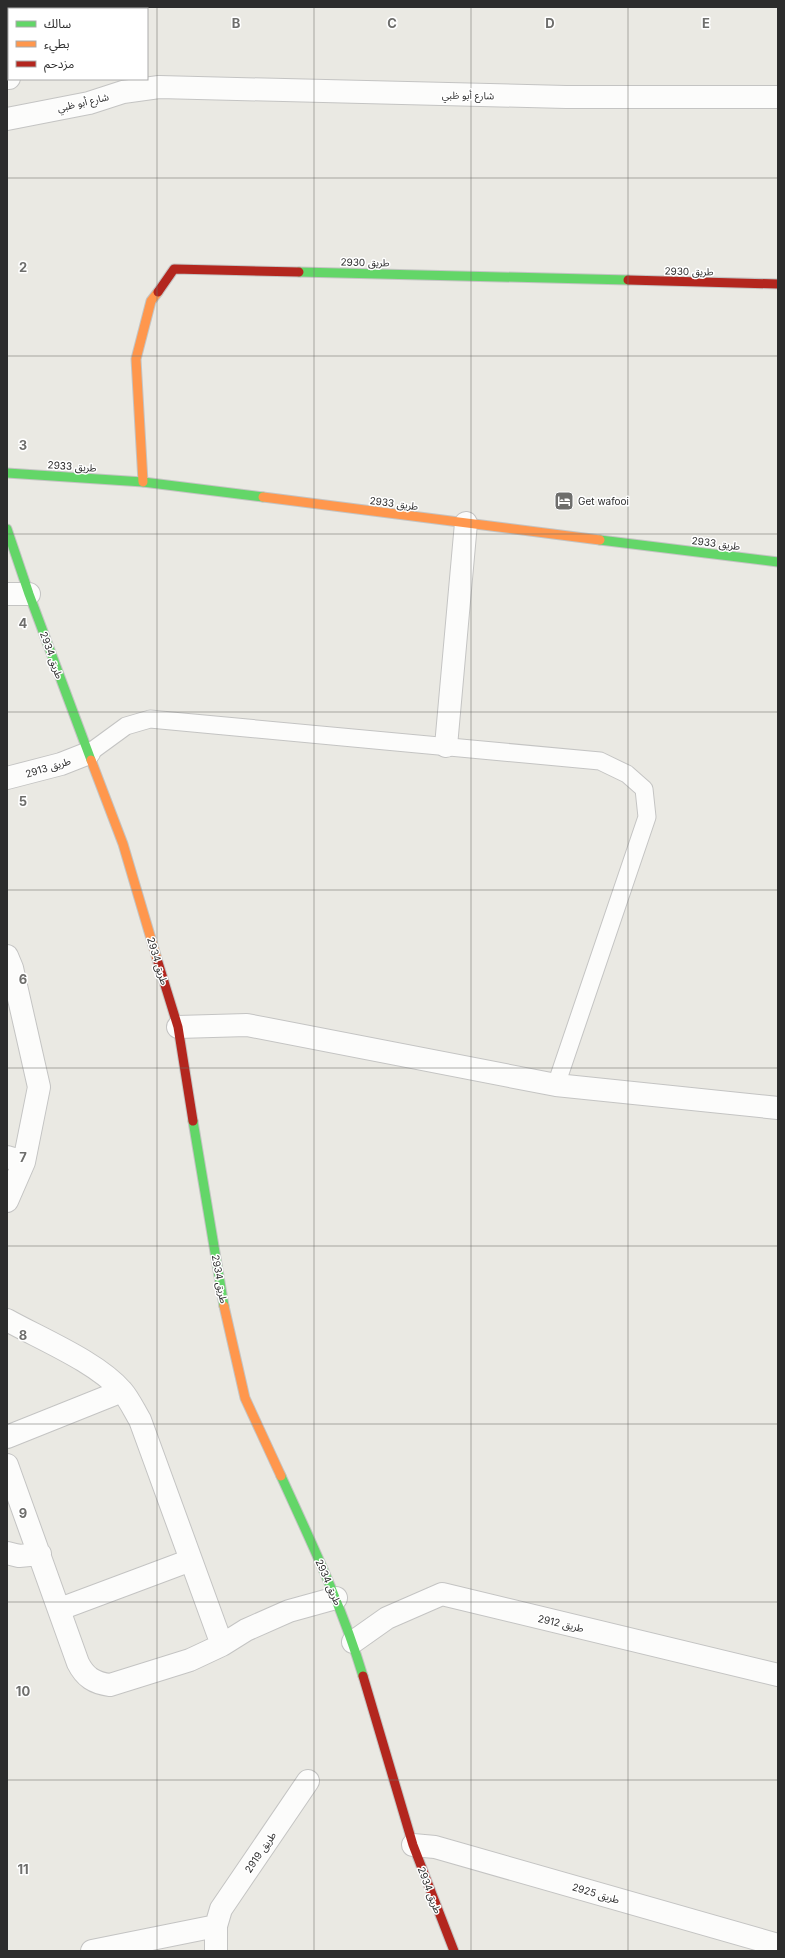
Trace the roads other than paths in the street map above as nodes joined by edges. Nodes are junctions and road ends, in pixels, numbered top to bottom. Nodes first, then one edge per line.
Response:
1 (149, 83) edge
2 (778, 97) edge
3 (7, 119) edge
4 (778, 284) edge
5 (7, 473) edge
6 (142, 482) junction
7 (466, 523) junction
8 (7, 529) edge
9 (778, 562) edge
10 (7, 594) edge
11 (29, 594) junction
12 (446, 746) junction
13 (89, 753) junction
14 (7, 778) edge
15 (7, 956) edge
16 (178, 1027) junction
17 (556, 1085) junction
18 (778, 1108) edge
19 (16, 1159) edge
20 (7, 1201) edge
21 (7, 1320) edge
22 (122, 1391) junction
23 (7, 1437) edge
24 (7, 1465) edge
25 (7, 1553) edge
26 (40, 1554) junction
27 (191, 1560) junction
28 (336, 1598) junction
29 (60, 1609) junction
30 (353, 1642) junction
31 (222, 1645) junction
32 (778, 1675) edge
33 (308, 1781) dead end
34 (413, 1845) junction
35 (216, 1926) junction
36 (778, 1945) edge
37 (92, 1951) edge
38 (216, 1951) edge
39 (454, 1951) edge

1 - 2 street, شارع أبو ظبي
1 - 3 street, شارع أبو ظبي
4 - 6 street, طريق 2930
5 - 6 street, طريق 2933
6 - 7 street, طريق 2933
7 - 9 street, طريق 2933
7 - 12 street
8 - 11 street, طريق 2934
10 - 11 street
11 - 13 street, طريق 2934
12 - 13 lane
12 - 17 lane
13 - 14 street, طريق 2913
13 - 16 street, طريق 2934
15 - 19 street
16 - 17 street
16 - 28 street, طريق 2934
17 - 18 street
19 - 20 street
21 - 22 street
22 - 23 street
22 - 27 street
24 - 26 street
25 - 26 street
26 - 29 street
27 - 29 street
27 - 31 street
28 - 30 street, طريق 2934
28 - 31 street
29 - 31 street
30 - 32 street, طريق 2912
30 - 34 street, طريق 2934
33 - 35 street, طريق 2919
34 - 36 street, طريق 2925
34 - 39 street, طريق 2934
35 - 37 street
35 - 38 street, طريق 2919

